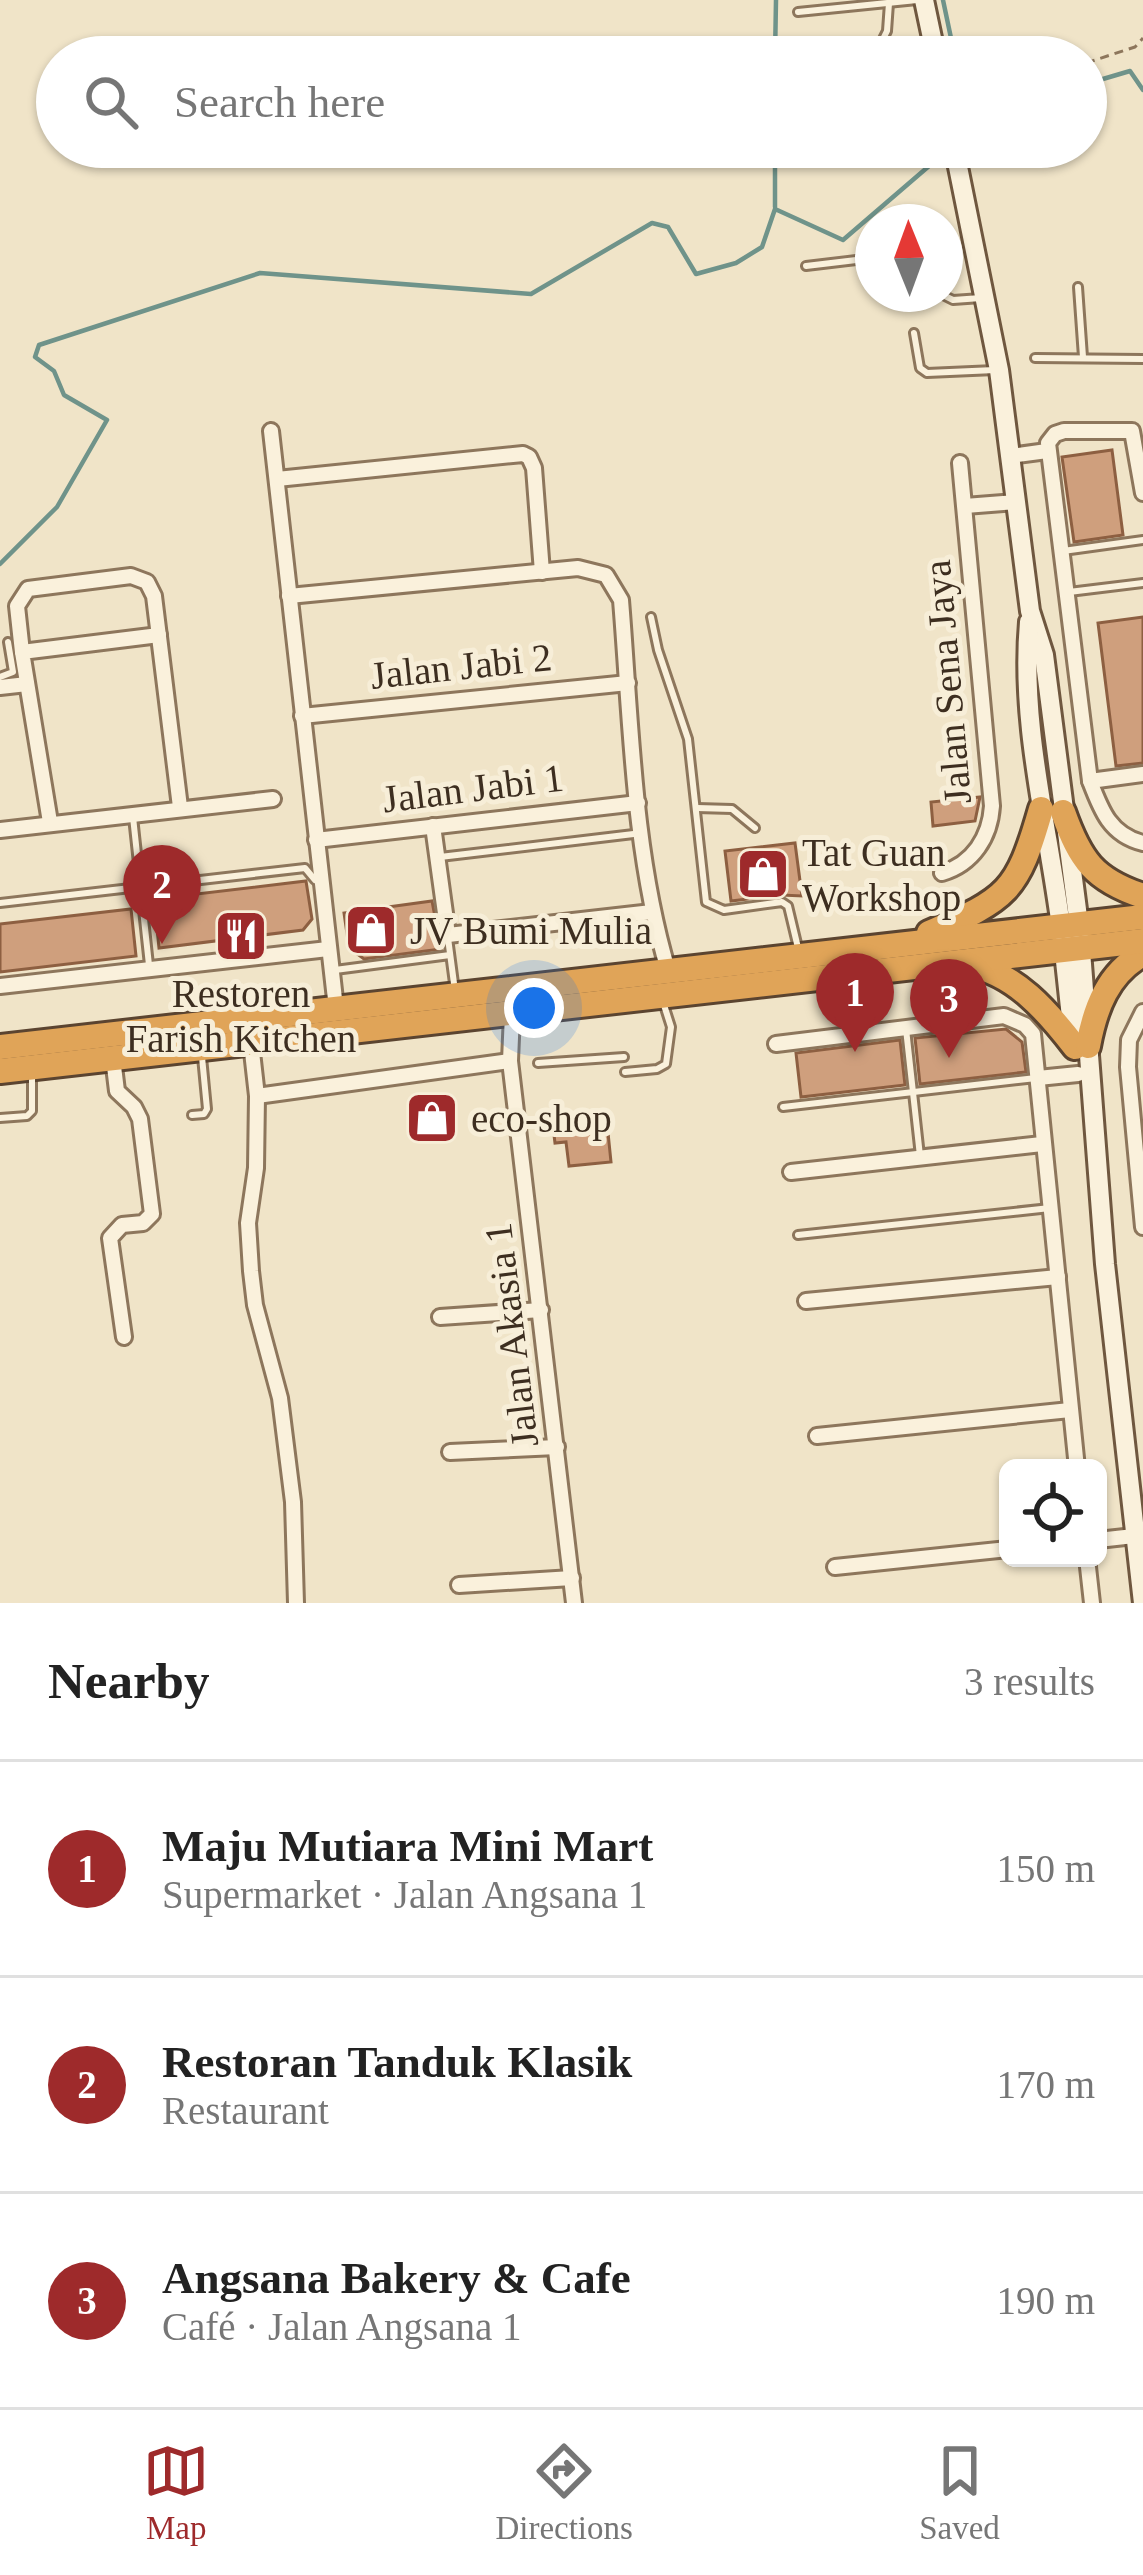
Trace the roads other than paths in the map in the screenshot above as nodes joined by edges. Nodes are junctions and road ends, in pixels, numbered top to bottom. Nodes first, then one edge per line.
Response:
1 (920, 0) edge
2 (888, 2) edge
3 (798, 12) dead end
4 (885, 36) edge
5 (930, 36) edge
6 (958, 168) edge
7 (855, 260) edge
8 (806, 266) dead end
9 (1078, 287) dead end
10 (985, 298) junction
11 (963, 299) edge
12 (914, 333) dead end
13 (1084, 357) junction
14 (1035, 358) dead end
15 (1143, 358) edge
16 (999, 370) junction
17 (271, 431) dead end
18 (1047, 451) junction
19 (1010, 456) junction
20 (960, 463) dead end
21 (277, 479) junction
22 (1143, 493) edge
23 (1016, 502) junction
24 (965, 506) junction
25 (1143, 540) edge
26 (1059, 551) junction
27 (542, 572) junction
28 (1143, 583) edge
29 (1064, 593) junction
30 (289, 596) junction
31 (1030, 611) junction
32 (651, 617) dead end
33 (159, 635) junction
34 (13, 644) edge
35 (0, 677) edge
36 (628, 682) junction
37 (27, 684) junction
38 (0, 687) edge
39 (302, 716) junction
40 (1087, 759) junction
41 (1056, 765) junction
42 (1143, 774) edge
43 (1090, 781) junction
44 (273, 799) dead end
45 (638, 802) junction
46 (180, 807) junction
47 (697, 808) junction
48 (1052, 811) junction
49 (133, 813) junction
50 (50, 822) junction
51 (433, 826) junction
52 (755, 828) dead end
53 (0, 830) edge
54 (643, 833) junction
55 (316, 840) junction
56 (1143, 842) edge
57 (437, 857) junction
58 (942, 873) dead end
59 (142, 887) junction
60 (1143, 896) edge
61 (0, 903) edge
62 (652, 912) junction
63 (1143, 917) edge
64 (448, 935) junction
65 (1071, 938) junction
66 (1143, 941) edge
67 (905, 944) junction
68 (325, 949) junction
69 (1143, 954) edge
70 (450, 955) junction
71 (799, 956) junction
72 (955, 963) junction
73 (149, 969) junction
74 (332, 970) junction
75 (668, 970) junction
76 (0, 986) edge
77 (455, 994) junction
78 (661, 996) junction
79 (336, 1008) junction
80 (1143, 1012) edge
81 (512, 1015) junction
82 (906, 1029) junction
83 (251, 1043) junction
84 (776, 1044) dead end
85 (1081, 1046) junction
86 (0, 1047) edge
87 (201, 1048) junction
88 (624, 1057) dead end
89 (112, 1058) junction
90 (510, 1061) junction
91 (538, 1063) dead end
92 (1135, 1066) edge
93 (31, 1067) junction
94 (0, 1071) edge
95 (626, 1072) dead end
96 (1078, 1074) junction
97 (1038, 1078) junction
98 (913, 1092) junction
99 (257, 1096) junction
100 (783, 1107) dead end
101 (193, 1115) dead end
102 (0, 1118) edge
103 (1042, 1144) junction
104 (920, 1156) junction
105 (791, 1172) dead end
106 (1049, 1208) junction
107 (1143, 1227) edge
108 (799, 1235) dead end
109 (1105, 1264) junction
110 (1058, 1277) junction
111 (806, 1301) dead end
112 (541, 1310) junction
113 (440, 1317) dead end
114 (124, 1336) dead end
115 (1070, 1410) junction
116 (818, 1436) dead end
117 (557, 1447) junction
118 (450, 1452) dead end
119 (1076, 1459) edge
120 (1134, 1536) junction
121 (1107, 1539) edge
122 (999, 1550) edge
123 (835, 1567) dead end
124 (1088, 1567) edge
125 (1141, 1569) edge
126 (572, 1578) junction
127 (459, 1585) dead end
128 (296, 1603) edge
129 (574, 1603) edge
130 (1092, 1603) edge
131 (1143, 1603) edge

1 - 2 lane
1 - 5 main road
2 - 3 lane
2 - 4 lane
6 - 10 main road
7 - 8 lane
9 - 13 lane
10 - 11 lane
10 - 16 main road
12 - 16 lane
13 - 14 lane
13 - 15 lane
16 - 19 main road
17 - 21 street
18 - 19 street
18 - 22 street
18 - 26 street
19 - 23 main road
20 - 24 street, Jalan Sena Jaya
21 - 27 street
21 - 30 street
23 - 24 street
23 - 31 main road
24 - 58 street, Jalan Sena Jaya
25 - 26 lane
26 - 29 street
27 - 30 street
27 - 36 street
28 - 29 lane
29 - 40 street
30 - 39 street
31 - 41 main road
31 - 48 main road
32 - 47 lane
33 - 34 street
33 - 34 street
33 - 46 street
34 - 35 lane
34 - 37 street
36 - 39 street, Jalan Jabi 2
36 - 45 street
37 - 38 street
37 - 50 street
39 - 55 street
40 - 41 street
40 - 43 street
41 - 48 main road
42 - 43 street
43 - 56 street
44 - 46 street
45 - 51 street, Jalan Jabi 1
45 - 54 street
46 - 49 street
47 - 52 lane
47 - 71 lane
48 - 60 highway
48 - 65 main road
48 - 67 highway
49 - 50 street
49 - 59 lane
50 - 53 street
51 - 55 street, Jalan Jabi 1
51 - 57 street
54 - 57 lane
54 - 62 street
55 - 68 street
57 - 64 street
59 - 61 lane
59 - 68 lane
59 - 73 lane
62 - 64 street
62 - 75 street
63 - 65 highway
64 - 70 lane
65 - 66 highway
65 - 67 highway
65 - 72 highway
65 - 85 main road
67 - 71 highway
68 - 73 street
68 - 74 street
69 - 85 highway
70 - 74 lane
70 - 77 lane
71 - 75 highway
72 - 78 highway
72 - 85 highway
73 - 76 street
74 - 79 street
75 - 77 highway
77 - 79 highway
78 - 81 highway
78 - 95 lane
79 - 86 highway
80 - 92 street
81 - 83 highway
81 - 90 street, Jalan Akasia 1
82 - 84 street
82 - 97 street
82 - 98 lane
83 - 87 highway
83 - 99 street
85 - 96 main road
85 - 109 main road
87 - 89 highway
87 - 101 lane
88 - 91 lane
89 - 93 highway
89 - 114 street
90 - 99 street
90 - 112 street, Jalan Akasia 1
92 - 107 street
93 - 94 highway
93 - 102 lane
96 - 97 street
96 - 109 main road
97 - 98 lane
97 - 103 street
98 - 100 lane
98 - 104 lane
99 - 128 street
103 - 104 street
103 - 106 street
104 - 105 street
106 - 108 lane
106 - 110 street
109 - 120 main road
110 - 111 street
110 - 115 street
112 - 113 street
112 - 117 street, Jalan Akasia 1
115 - 116 street
115 - 119 street
117 - 118 street
117 - 126 street, Jalan Akasia 1
120 - 121 street
120 - 125 main road
122 - 123 street
124 - 130 street
125 - 131 main road
126 - 127 street
126 - 129 street, Jalan Akasia 1

